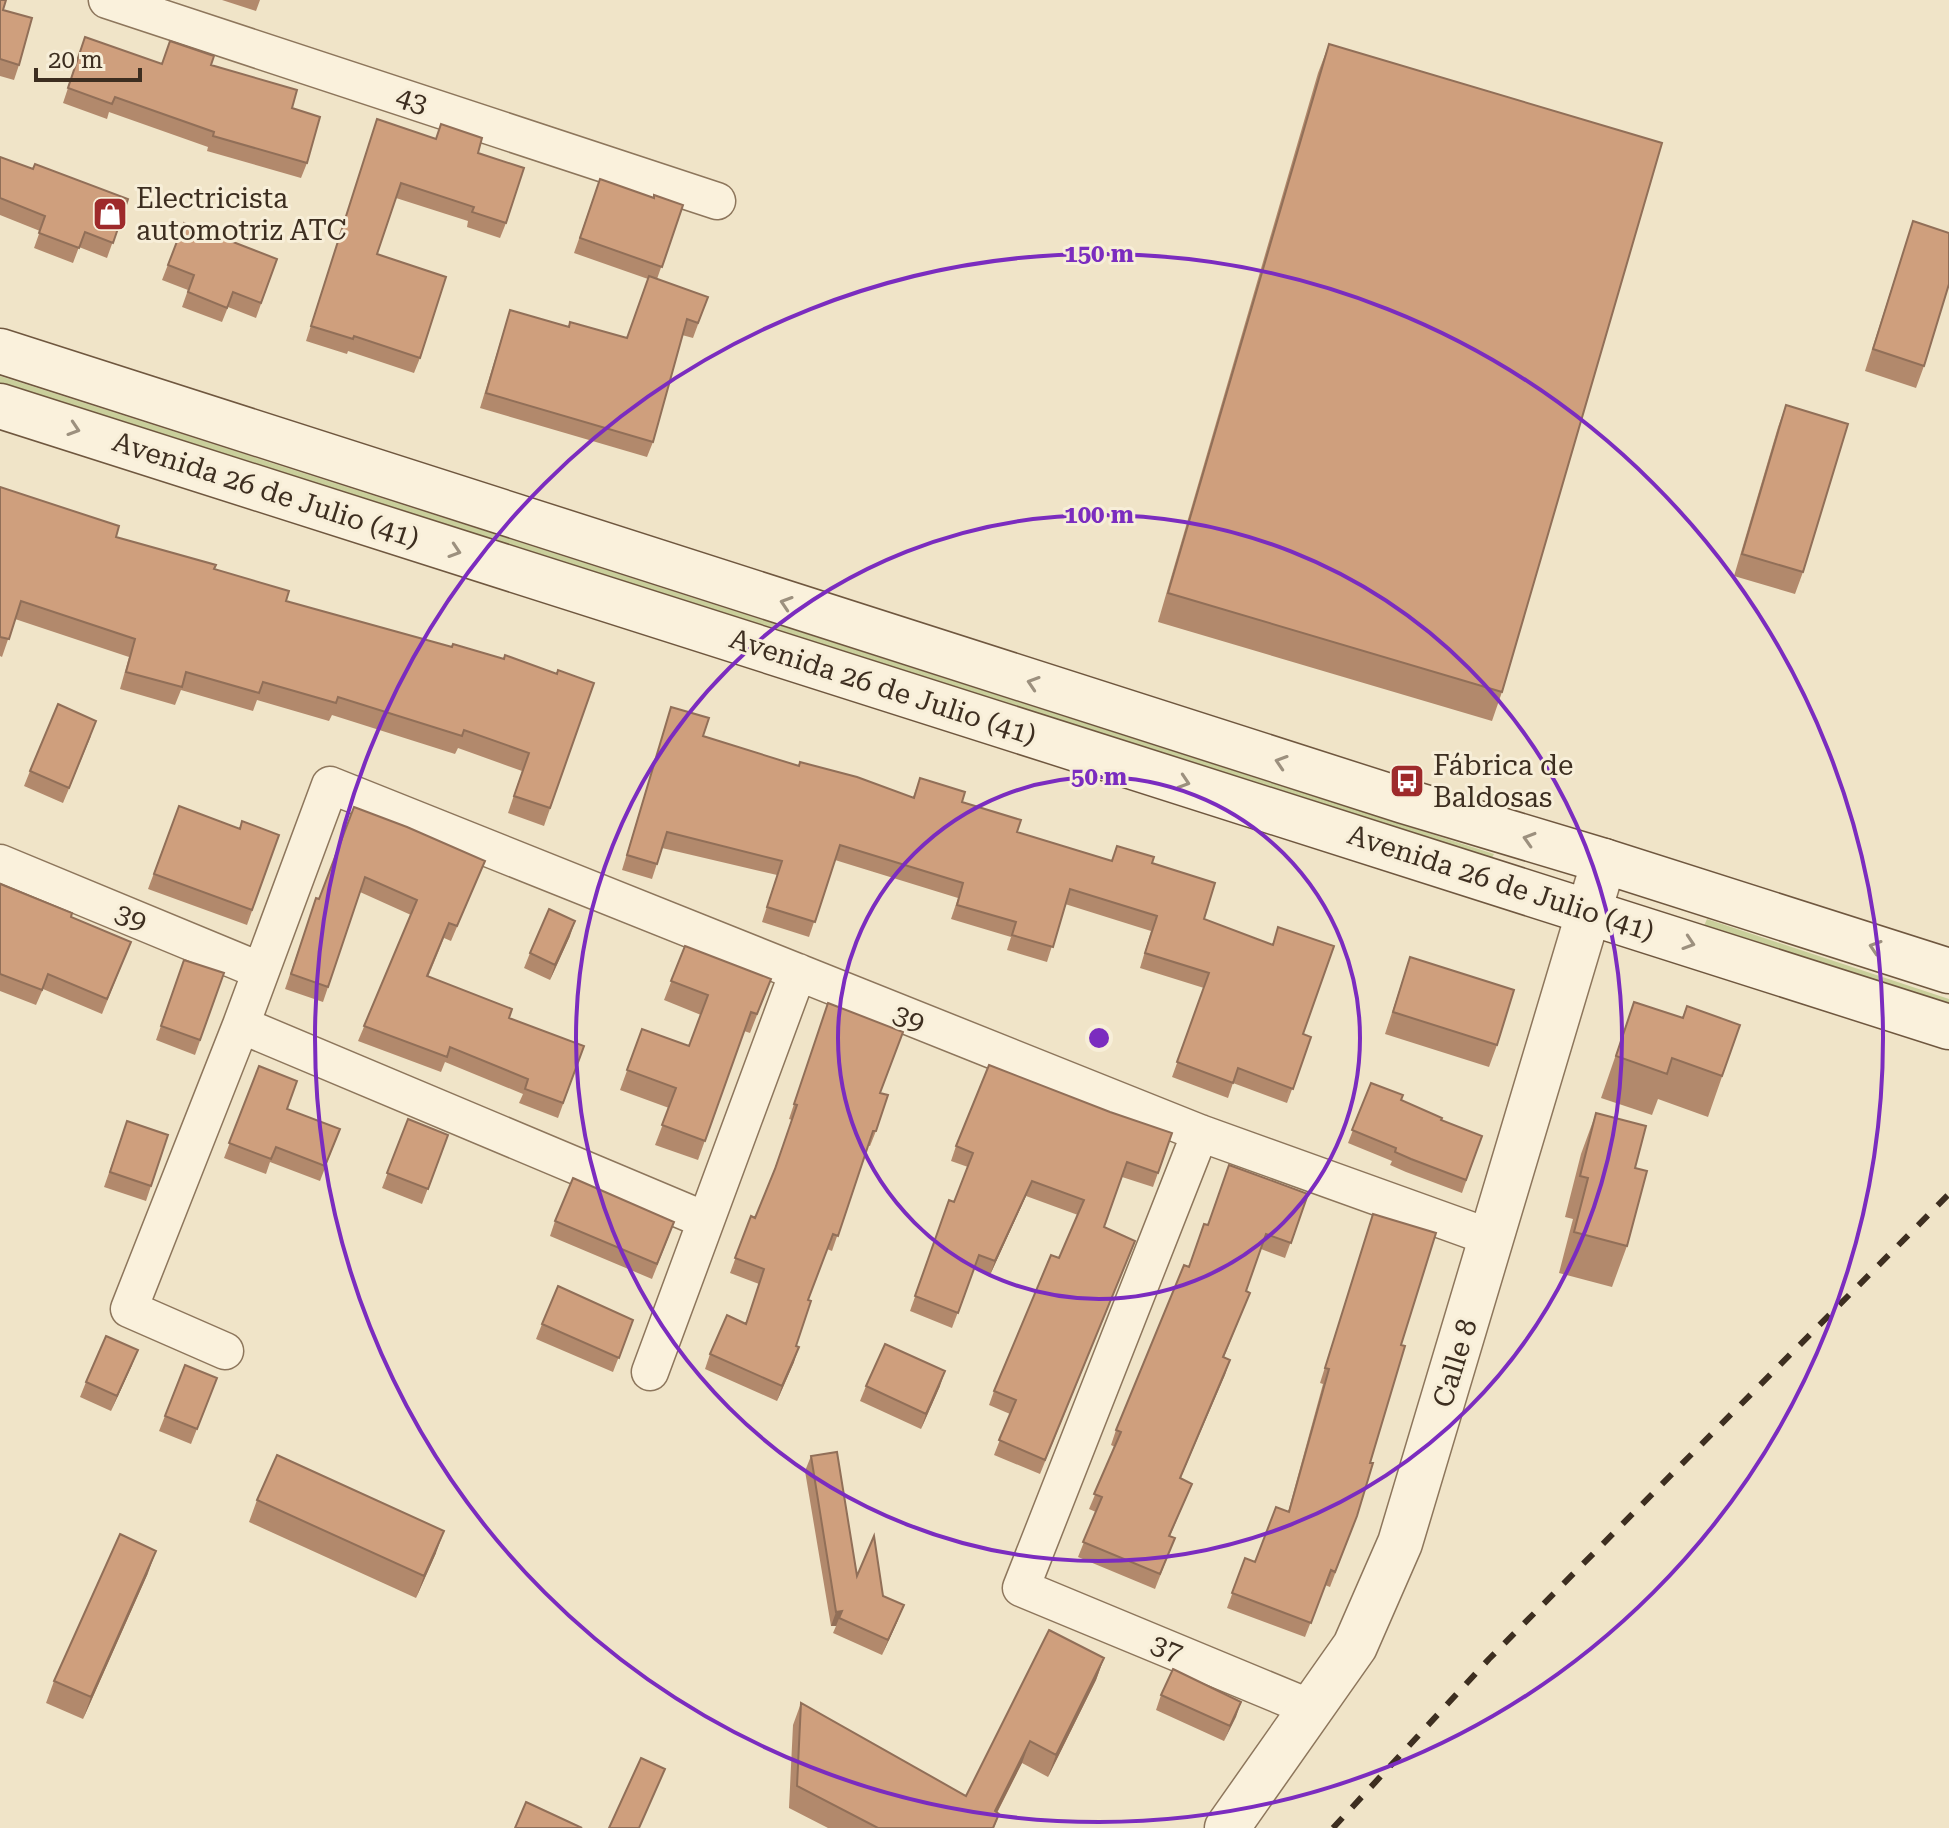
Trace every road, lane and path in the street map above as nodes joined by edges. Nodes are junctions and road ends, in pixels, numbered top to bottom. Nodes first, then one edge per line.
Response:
1 (107, 0) edge
2 (146, 6) edge
3 (717, 201) dead end
4 (0, 351) edge
5 (0, 406) edge
6 (1604, 861) junction
7 (0, 863) edge
8 (1589, 911) junction
9 (261, 971) junction
10 (1949, 971) edge
11 (798, 972) junction
12 (241, 1025) junction
13 (1949, 1027) edge
14 (1200, 1133) junction
15 (705, 1220) junction
16 (1492, 1238) junction
17 (225, 1351) dead end
18 (650, 1372) dead end
19 (1313, 1709) junction
20 (1227, 1828) edge

1 - 2 street, 43
2 - 3 street, 43
6 -> 4 main road, Avenida 26 de Julio (41)
5 -> 8 main road, Avenida 26 de Julio (41)
6 - 8 main road, Calle 8
10 -> 6 main road, Avenida 26 de Julio (41)
7 - 9 street, 39
8 -> 13 main road, Avenida 26 de Julio (41)
8 - 16 main road, Calle 8
9 - 11 street, 39
9 - 12 street
11 - 14 street, 39
11 - 15 street
12 - 15 street
12 - 17 street
14 - 16 street, 39
14 - 19 street, 37
15 - 18 street
16 - 19 main road, Calle 8
19 - 20 main road, Calle 8

